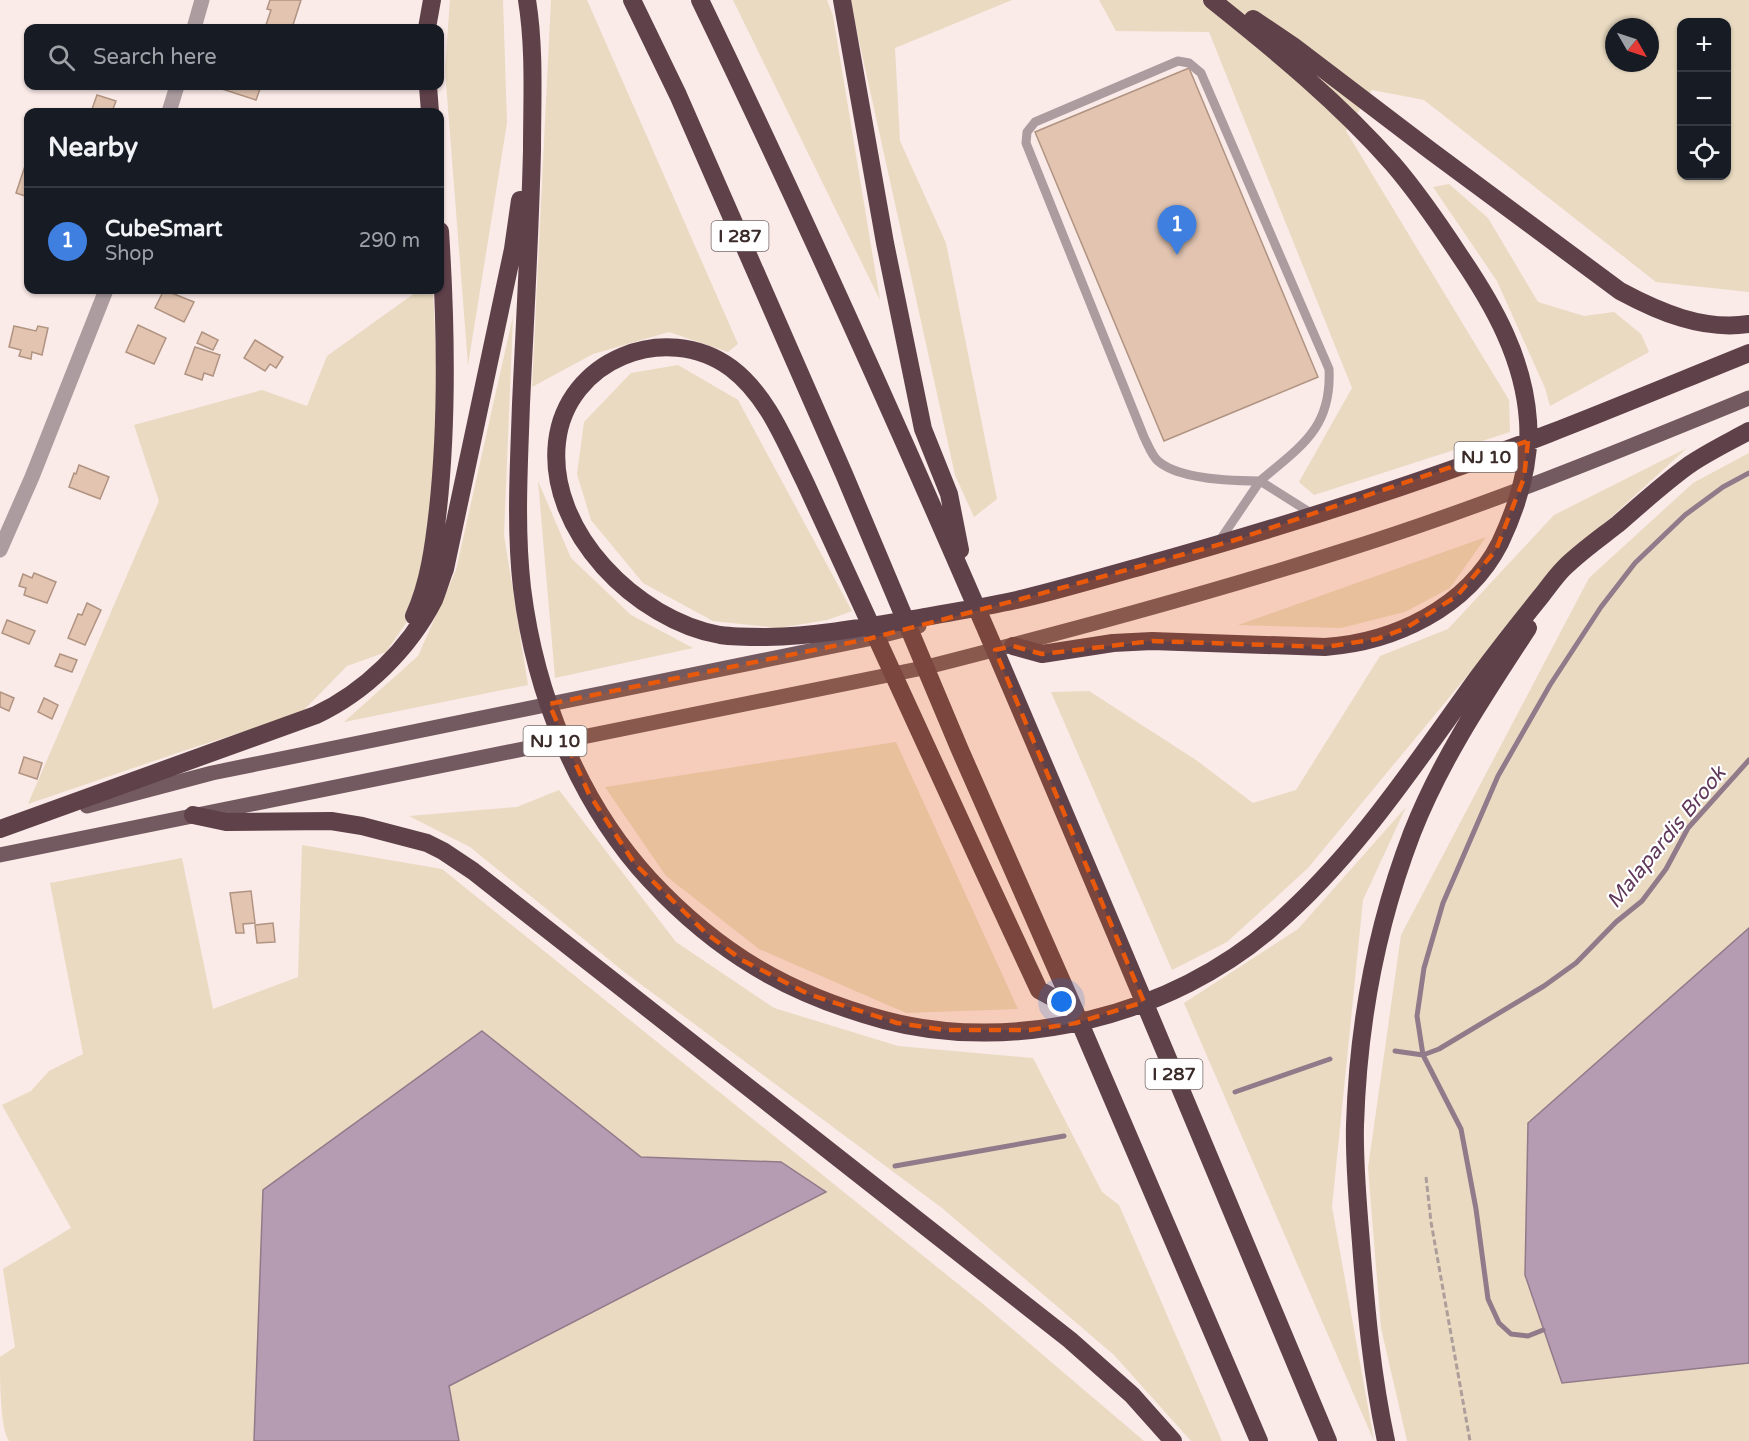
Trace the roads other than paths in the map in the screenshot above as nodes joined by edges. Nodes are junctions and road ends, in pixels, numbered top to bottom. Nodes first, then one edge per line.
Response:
1 (202, 0) edge
2 (432, 0) edge
3 (527, 0) edge
4 (632, 0) edge
5 (700, 0) edge
6 (842, 0) edge
7 (1212, 0) edge
8 (1223, 0) edge
9 (195, 24) edge
10 (429, 24) edge
11 (176, 90) edge
12 (428, 90) edge
13 (170, 108) edge
14 (430, 108) edge
15 (532, 127) junction
16 (104, 294) edge
17 (443, 294) edge
18 (1749, 324) edge
19 (1749, 353) edge
20 (1749, 398) edge
21 (1749, 431) edge
22 (1260, 481) junction
23 (1314, 515) junction
24 (1604, 535) junction
25 (1217, 545) junction
26 (0, 550) edge
27 (967, 587) junction
28 (1021, 599) junction
29 (1013, 646) junction
30 (389, 661) junction
31 (193, 815) junction
32 (0, 829) edge
33 (0, 855) edge
34 (1144, 1002) junction
35 (1074, 1009) junction
36 (1173, 1441) edge
37 (1259, 1441) edge
38 (1328, 1441) edge
39 (1386, 1441) edge

1 - 9 street
2 - 10 highway
3 - 15 highway
4 - 35 highway, I 287
5 - 27 highway, I 287
6 - 27 highway
7 - 29 highway
8 - 18 highway
11 - 13 street
12 - 14 highway
15 - 30 highway
15 - 34 highway
16 - 26 street
17 - 30 highway
19 - 23 highway, NJ 10
20 - 29 main road, NJ 10
21 - 24 highway
22 - 22 lane
22 - 23 lane
22 - 25 lane
23 - 25 highway, NJ 10
24 - 34 highway
24 - 39 highway
25 - 28 highway, NJ 10
27 - 34 highway, I 287
28 - 32 main road, NJ 10
28 - 35 highway
29 - 31 main road, NJ 10
30 - 32 highway
31 - 33 main road, NJ 10
31 - 36 highway
34 - 38 highway, I 287
35 - 37 highway, I 287

